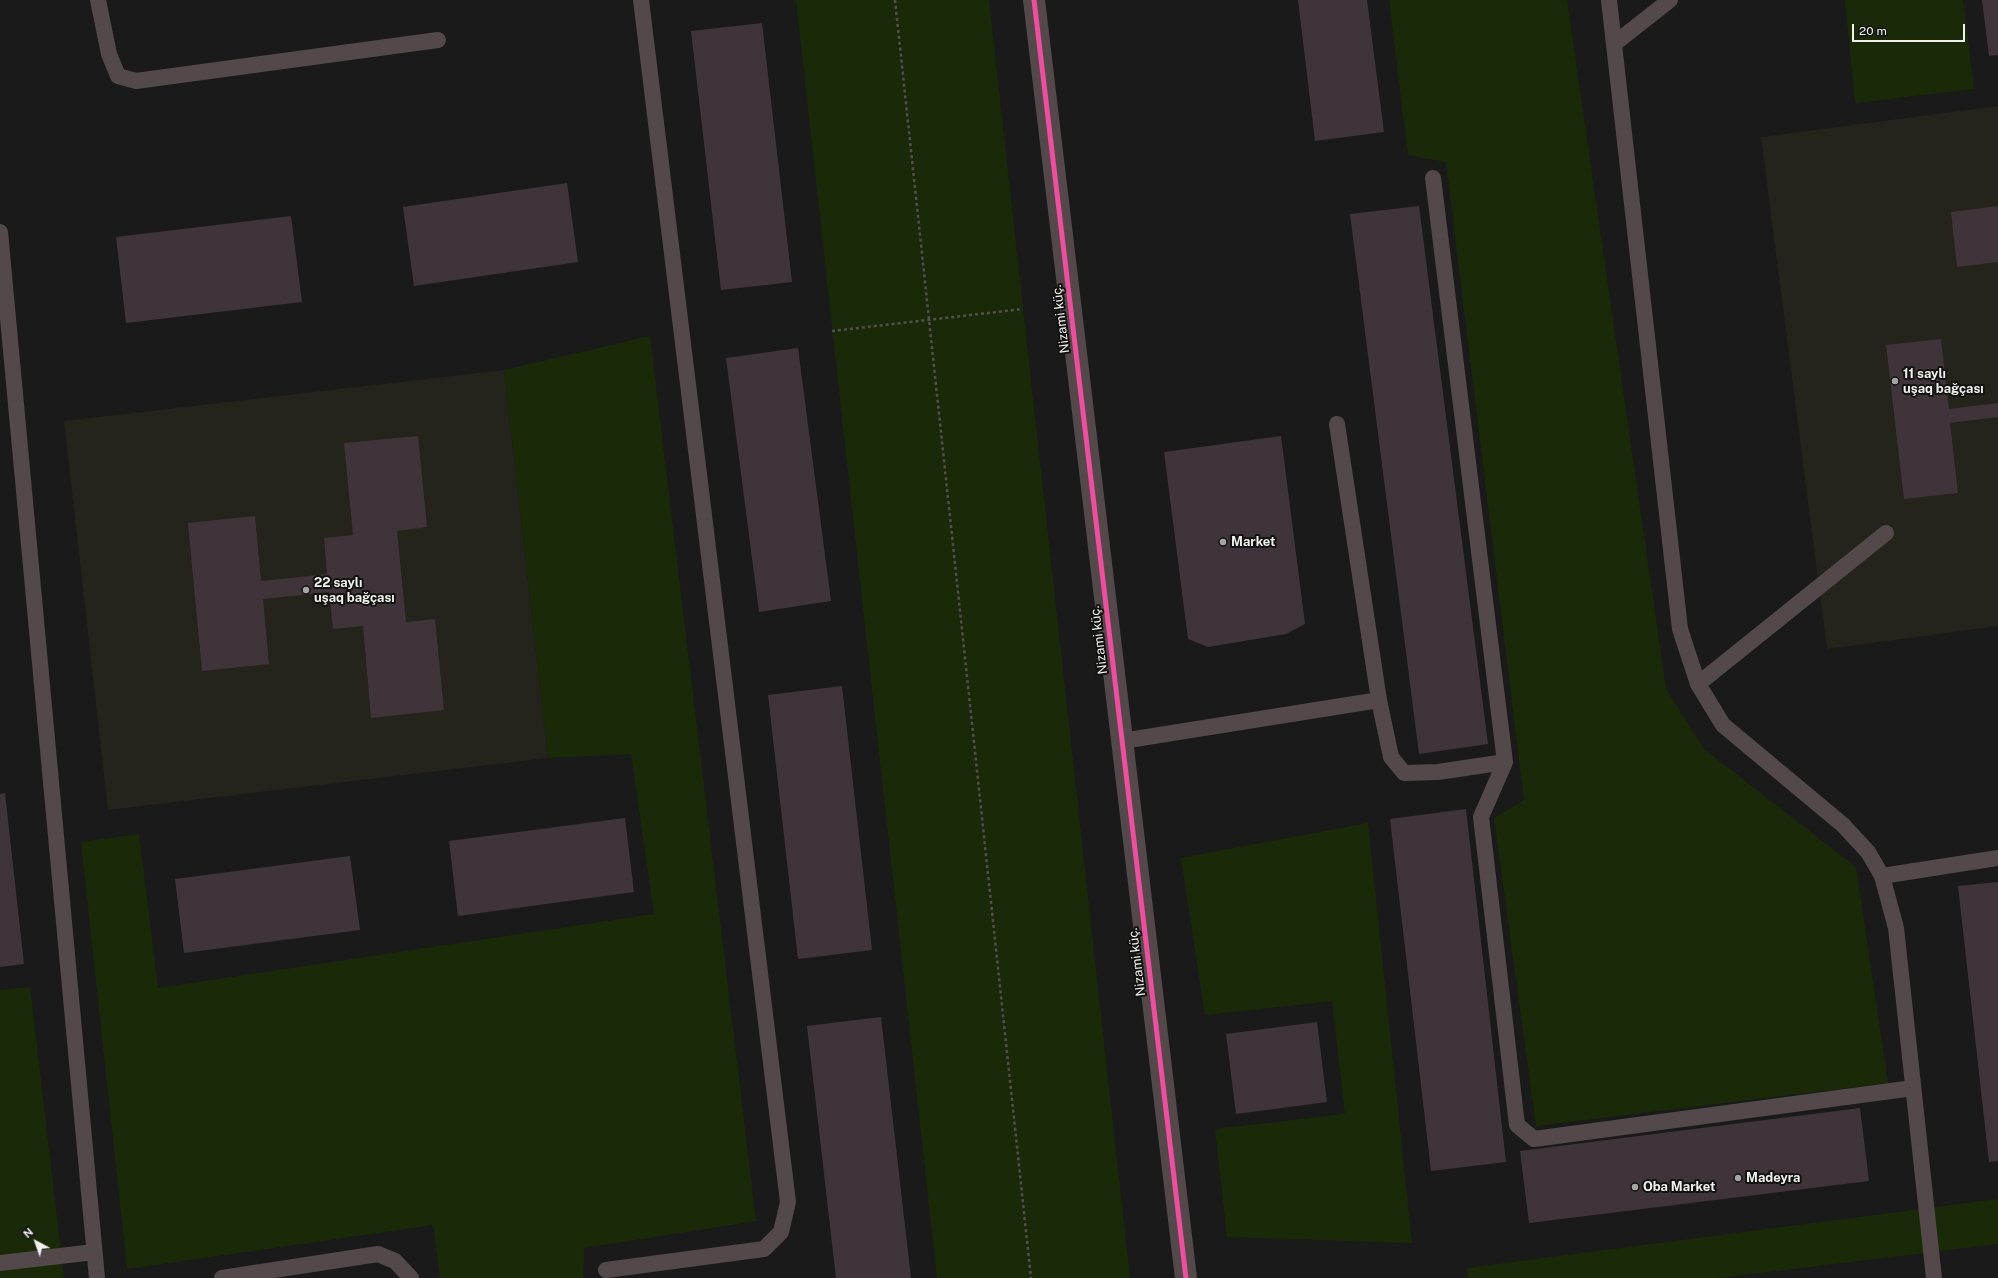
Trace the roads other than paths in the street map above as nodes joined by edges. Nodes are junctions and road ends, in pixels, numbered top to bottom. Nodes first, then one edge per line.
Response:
1 (98, 0) edge
2 (641, 0) edge
3 (1034, 0) edge
4 (1609, 0) edge
5 (1670, 0) edge
6 (438, 40) dead end
7 (1614, 44) junction
8 (1433, 178) dead end
9 (0, 232) edge
10 (1337, 424) dead end
11 (1886, 533) dead end
12 (1698, 684) junction
13 (1379, 700) junction
14 (1122, 741) junction
15 (1505, 762) junction
16 (1998, 858) edge
17 (1882, 876) junction
18 (1913, 1088) junction
19 (94, 1252) junction
20 (0, 1263) edge
21 (606, 1270) dead end
22 (97, 1278) edge
23 (222, 1278) edge
24 (411, 1278) edge
25 (1186, 1278) edge
26 (1934, 1278) edge

1 - 6 lane
2 - 21 lane
3 - 14 street, Nizami küç.
4 - 7 lane
5 - 7 lane
7 - 12 lane
8 - 15 lane
9 - 19 lane
10 - 13 lane
11 - 12 lane
12 - 17 lane
13 - 14 lane
13 - 15 lane
14 - 25 street, Nizami küç.
15 - 18 lane
16 - 17 lane
17 - 18 lane
18 - 26 lane
19 - 20 lane
19 - 22 lane
23 - 24 lane

